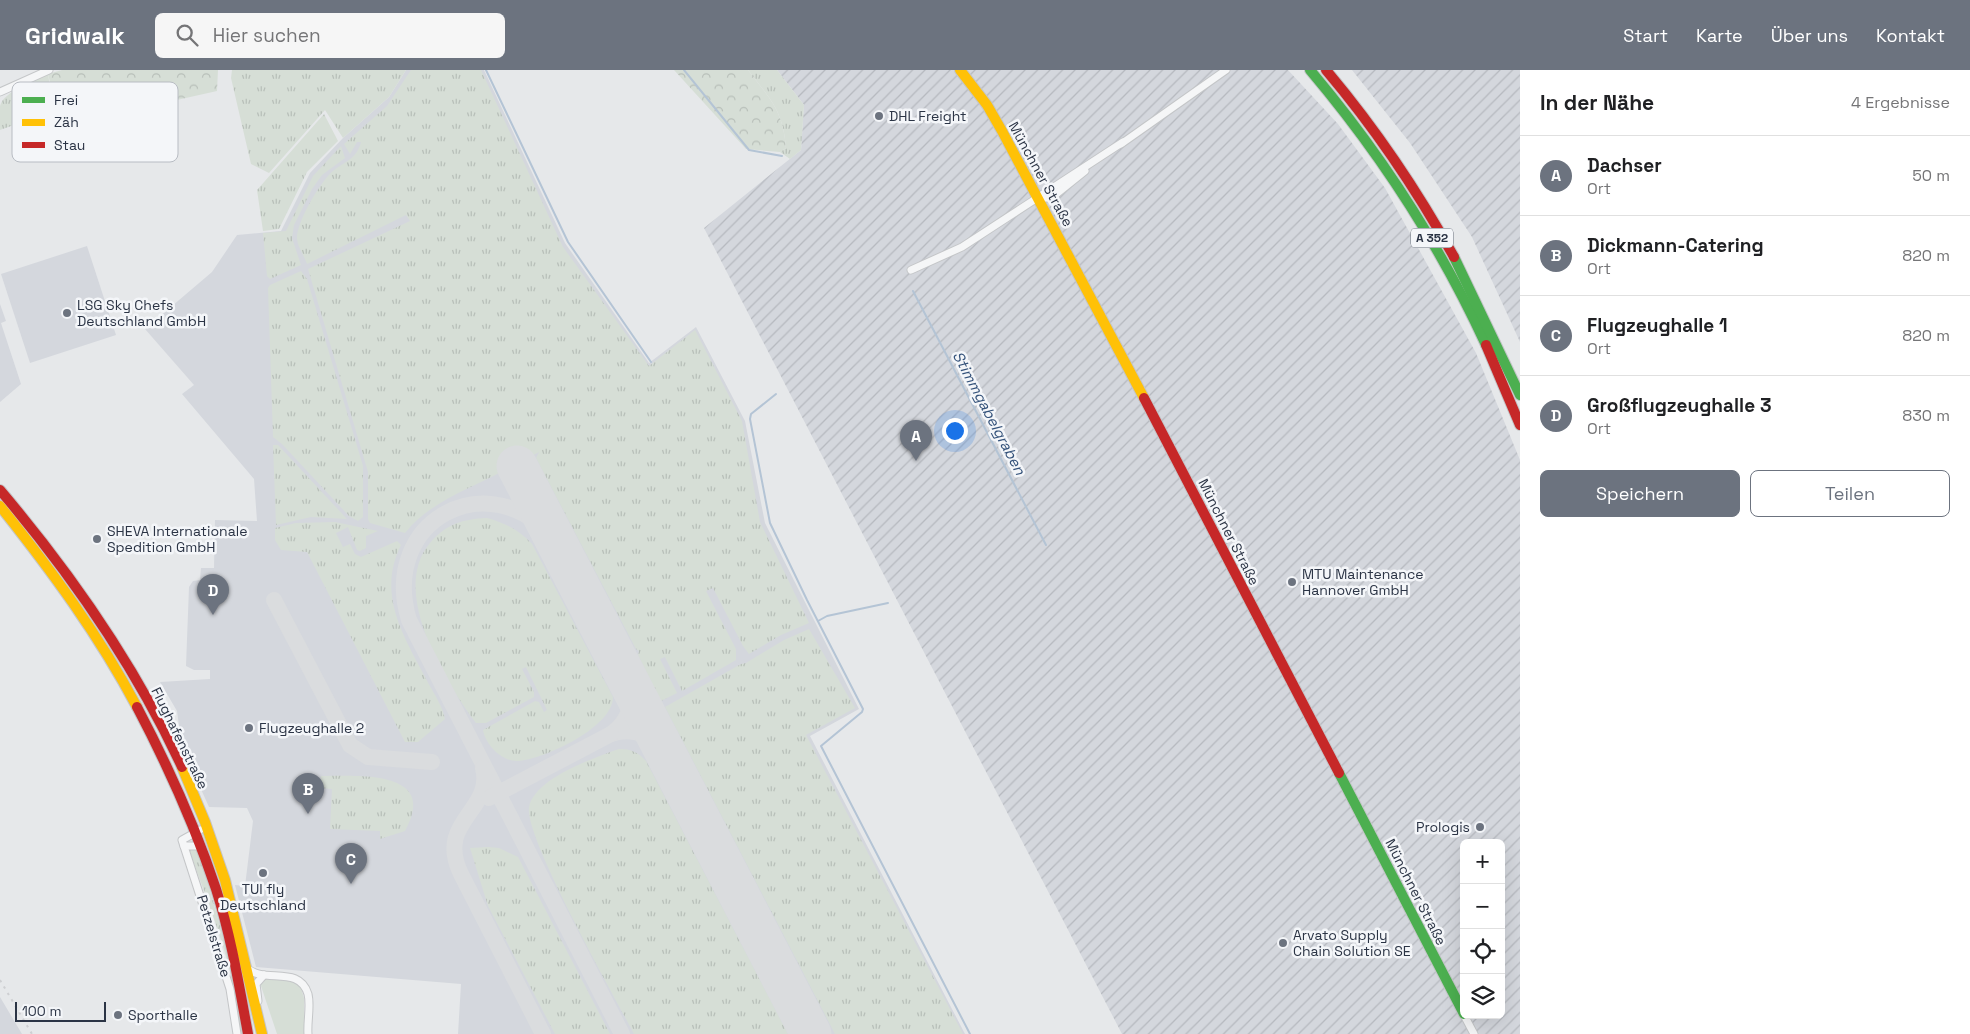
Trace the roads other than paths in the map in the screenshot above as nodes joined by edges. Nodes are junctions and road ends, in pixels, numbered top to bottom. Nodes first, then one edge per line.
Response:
1 (49, 70) edge
2 (960, 70) edge
3 (1226, 70) edge
4 (1310, 70) edge
5 (1326, 70) edge
6 (26, 79) junction
7 (20, 82) edge
8 (22, 82) edge
9 (12, 86) edge
10 (12, 89) edge
11 (0, 92) edge
12 (0, 98) edge
13 (1039, 198) junction
14 (911, 270) dead end
15 (1520, 394) edge
16 (1520, 425) edge
17 (0, 490) edge
18 (0, 506) edge
19 (207, 828) junction
20 (195, 832) junction
21 (183, 843) junction
22 (200, 846) junction
23 (246, 967) junction
24 (264, 975) junction
25 (250, 985) junction
26 (258, 1001) junction
27 (1460, 1007) edge
28 (1466, 1019) edge
29 (236, 1034) edge
30 (248, 1034) edge
31 (262, 1034) edge
32 (270, 1034) edge
33 (308, 1034) edge
34 (1474, 1034) edge

1 - 6 street
2 - 13 main road, Münchner Straße
3 - 13 street
4 - 16 main road, A 352
5 - 15 main road, A 352
6 - 7 street
6 - 8 street
9 - 11 street
10 - 12 street
13 - 14 street
13 - 27 main road, Münchner Straße
17 - 19 main road, Flughafenstraße
18 - 20 main road, Flughafenstraße
19 - 20 street
19 - 23 main road, Flughafenstraße
20 - 21 street
20 - 22 main road, Flughafenstraße
21 - 22 street
21 - 29 street, Petzelstraße
22 - 30 main road, Flughafenstraße
23 - 24 street
23 - 25 main road, Flughafenstraße
24 - 26 street
24 - 33 street
25 - 26 main road
25 - 31 main road, Flughafenstraße
26 - 32 main road
28 - 34 street, Münchner Straße

